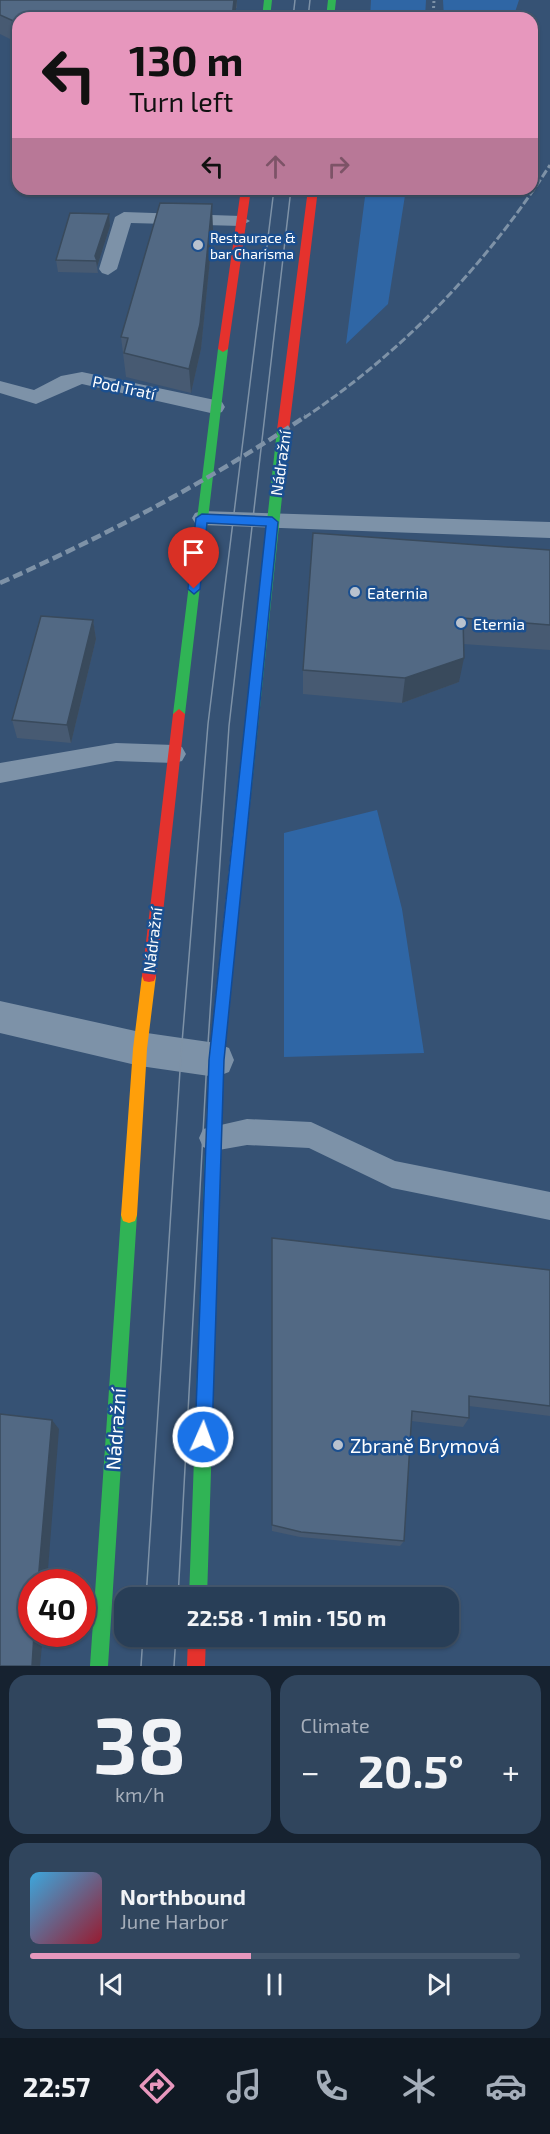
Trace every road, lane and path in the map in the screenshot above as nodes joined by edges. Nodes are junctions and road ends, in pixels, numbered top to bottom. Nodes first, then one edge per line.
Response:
1 (245, 195) edge
2 (312, 195) edge
3 (241, 221) junction
4 (108, 269) dead end
5 (0, 387) edge
6 (215, 407) junction
7 (202, 518) junction
8 (272, 522) junction
9 (550, 530) edge
10 (174, 754) junction
11 (0, 773) edge
12 (4, 1015) edge
13 (140, 1049) junction
14 (216, 1060) junction
15 (213, 1138) junction
16 (550, 1206) edge
17 (198, 1587) edge
18 (197, 1647) edge
19 (99, 1666) edge
20 (196, 1666) edge

1 - 3 street, Nádražní
2 - 8 street, Nádražní
3 - 4 lane
3 - 6 street, Nádražní
5 - 6 lane, Pod Tratí
6 - 7 street, Nádražní
7 - 8 lane
7 - 10 street, Nádražní
8 - 9 lane
8 - 14 street, Nádražní
10 - 11 lane
10 - 13 street, Nádražní
12 - 13 street
13 - 14 street
13 - 19 street, Nádražní
14 - 15 street, Nádražní
15 - 16 lane
15 - 17 street, Nádražní
18 - 20 street

